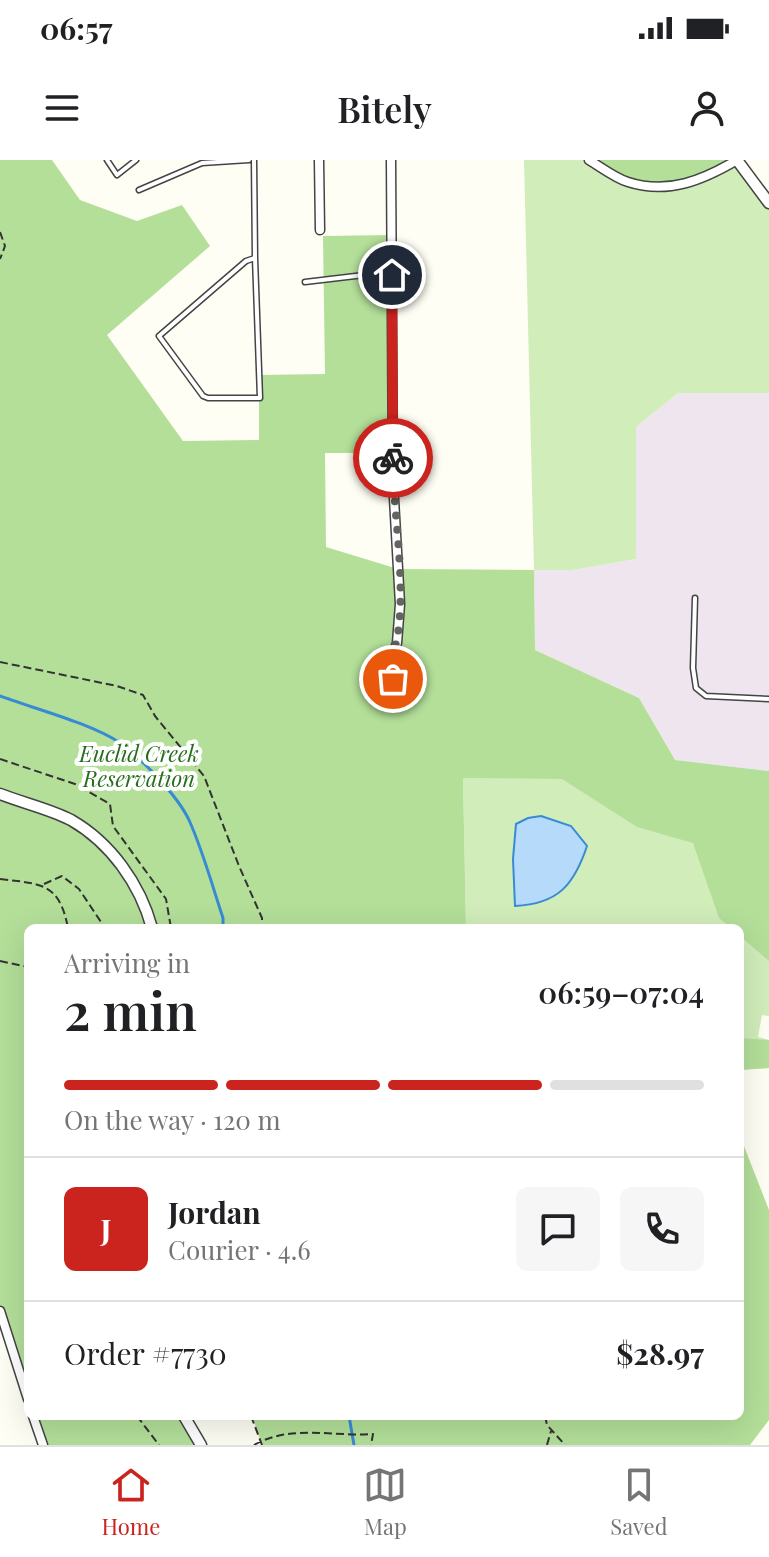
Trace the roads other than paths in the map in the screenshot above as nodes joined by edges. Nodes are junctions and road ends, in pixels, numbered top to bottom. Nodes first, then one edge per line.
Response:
1 (107, 160) edge
2 (136, 160) edge
3 (251, 160) edge
4 (319, 160) edge
5 (391, 160) edge
6 (589, 160) edge
7 (737, 160) edge
8 (139, 190) dead end
9 (769, 203) edge
10 (320, 230) dead end
11 (255, 258) junction
12 (392, 275) junction
13 (305, 282) dead end
14 (695, 598) dead end
15 (396, 680) dead end
16 (769, 699) edge
17 (0, 794) edge
18 (150, 924) edge
19 (0, 1311) edge
20 (24, 1386) edge
21 (34, 1420) edge
22 (186, 1420) edge
23 (43, 1445) edge
24 (201, 1445) edge

1 - 2 lane
3 - 8 lane
3 - 11 lane
4 - 10 street
5 - 12 street
6 - 7 street
7 - 9 street
11 - 11 lane
12 - 13 lane
12 - 15 street
14 - 16 lane
17 - 18 street
19 - 20 street
21 - 23 street
22 - 24 street

